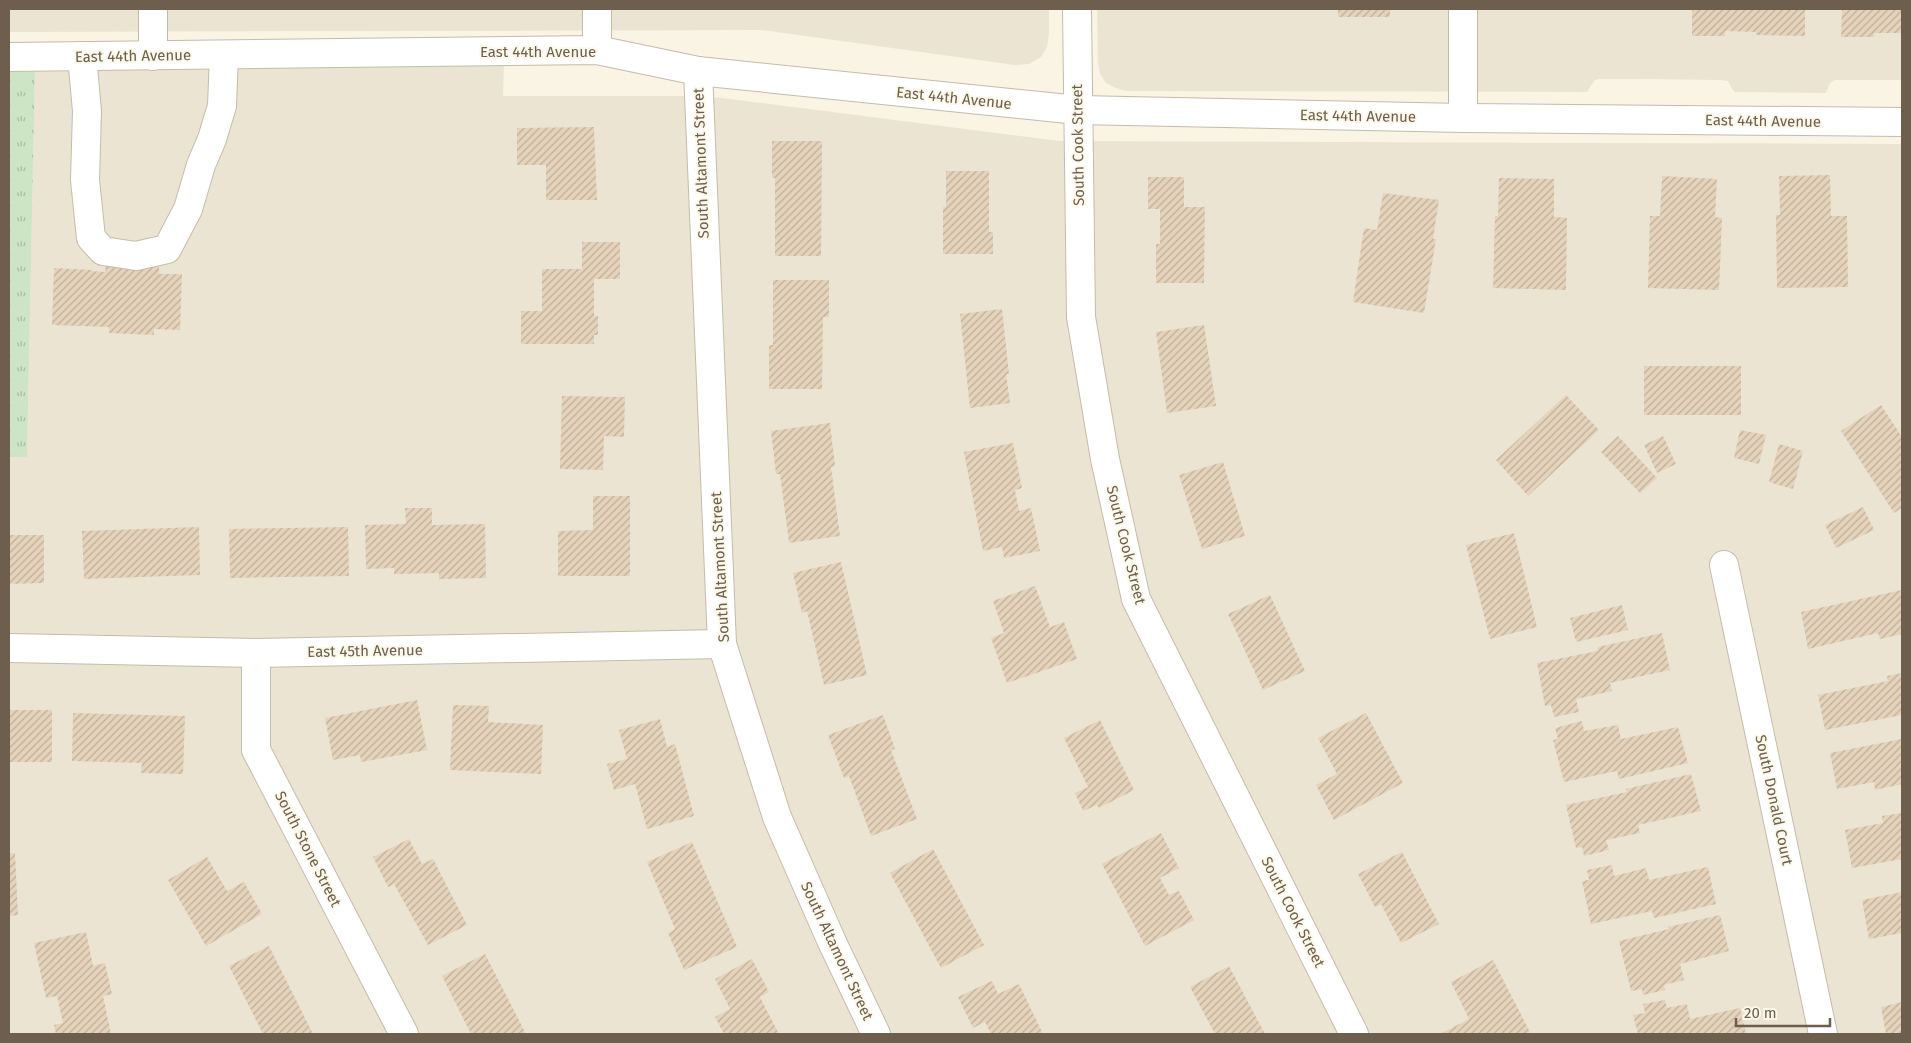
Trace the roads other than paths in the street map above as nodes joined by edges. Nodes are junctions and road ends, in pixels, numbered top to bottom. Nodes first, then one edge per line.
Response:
1 (153, 9) edge
2 (597, 9) edge
3 (1077, 9) edge
4 (1463, 9) edge
5 (597, 50) junction
6 (224, 55) junction
7 (82, 56) junction
8 (153, 56) junction
9 (9, 57) edge
10 (698, 71) junction
11 (1078, 110) junction
12 (1463, 118) junction
13 (1902, 122) edge
14 (1724, 565) dead end
15 (722, 644) junction
16 (9, 648) edge
17 (256, 653) junction
18 (404, 1034) edge
19 (876, 1034) edge
20 (1354, 1034) edge
21 (1823, 1034) edge

1 - 8 street
2 - 5 street
3 - 11 street, South Cook Street
4 - 12 street
5 - 6 street, East 44th Avenue
5 - 10 street, East 44th Avenue
6 - 7 street
6 - 8 street, East 44th Avenue
7 - 8 street, East 44th Avenue
7 - 9 street, East 44th Avenue
10 - 11 street, East 44th Avenue
10 - 15 street, South Altamont Street
11 - 12 street, East 44th Avenue
11 - 20 street, South Cook Street
12 - 13 street, East 44th Avenue
14 - 21 street, South Donald Court
15 - 17 street, East 45th Avenue
15 - 19 street, South Altamont Street
16 - 17 street, East 45th Avenue
17 - 18 street, South Stone Street

